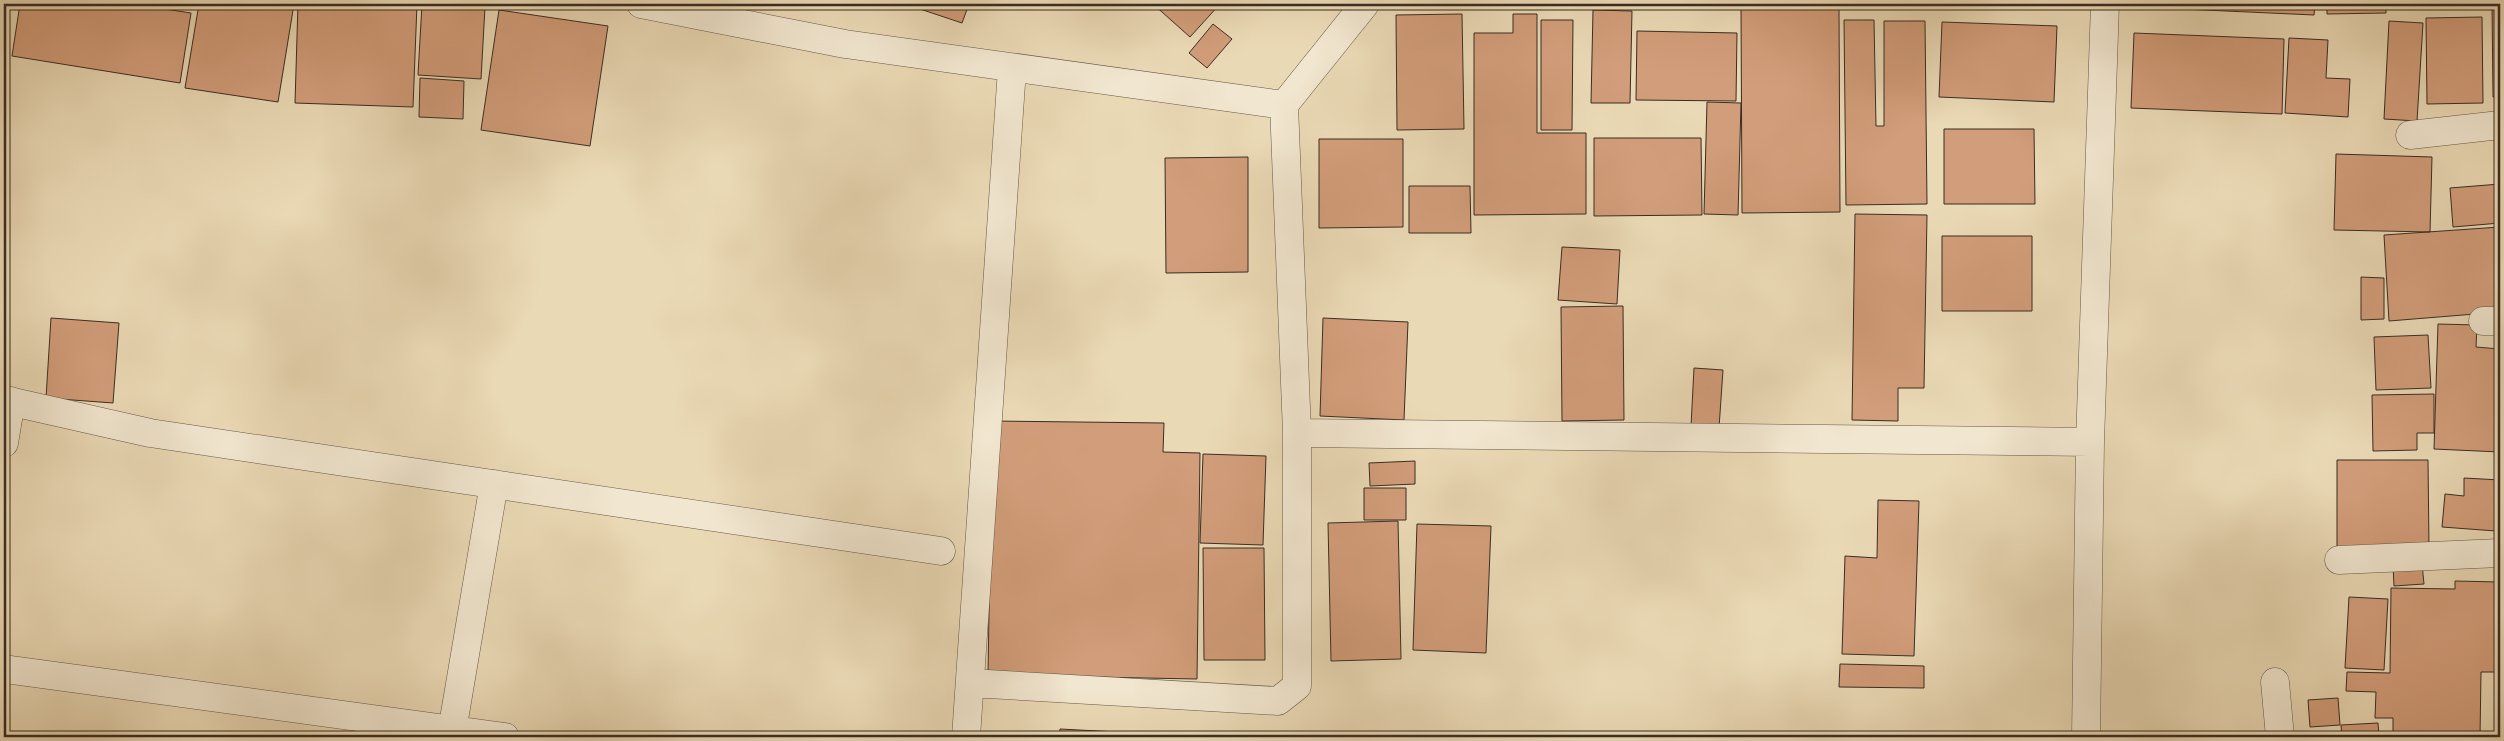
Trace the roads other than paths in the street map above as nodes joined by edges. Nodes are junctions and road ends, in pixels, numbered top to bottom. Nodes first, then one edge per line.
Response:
1 (641, 4) edge
2 (1365, 4) edge
3 (2105, 4) edge
4 (1012, 69) junction
5 (1284, 105) junction
6 (2500, 125) edge
7 (2410, 135) dead end
8 (7, 400) edge
9 (1297, 433) junction
10 (2090, 442) junction
11 (4, 443) edge
12 (494, 484) junction
13 (941, 551) dead end
14 (2500, 553) edge
15 (2339, 560) dead end
16 (4, 669) edge
17 (2275, 682) dead end
18 (970, 683) junction
19 (451, 734) edge
20 (504, 737) edge
21 (966, 737) edge
22 (2086, 737) edge
23 (2280, 737) edge

1 - 4 street
2 - 5 street
3 - 10 street
4 - 5 street
4 - 18 street
5 - 9 street
6 - 7 street
8 - 11 street
8 - 12 street
9 - 10 street
9 - 18 street
10 - 22 street
12 - 13 street
12 - 19 street
14 - 15 street
16 - 19 street
17 - 23 street
18 - 21 street
19 - 20 street

